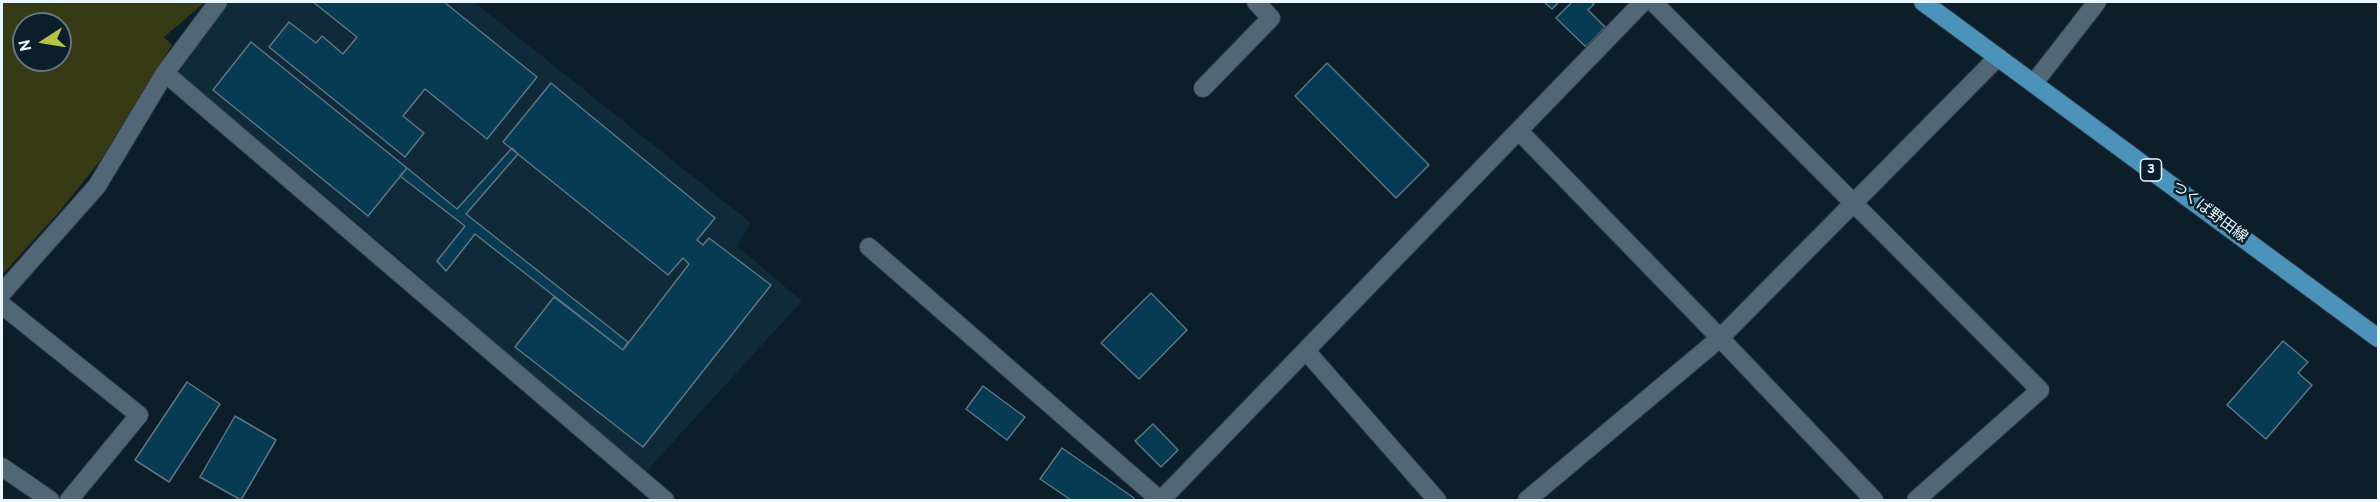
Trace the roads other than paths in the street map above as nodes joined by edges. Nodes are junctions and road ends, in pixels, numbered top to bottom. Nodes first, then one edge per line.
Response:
1 (218, 2) edge
2 (1256, 2) edge
3 (1644, 2) edge
4 (1653, 2) edge
5 (1923, 2) edge
6 (2097, 2) edge
7 (1998, 57) junction
8 (165, 73) junction
9 (2034, 83) junction
10 (1203, 88) dead end
11 (1519, 131) junction
12 (1853, 204) junction
13 (869, 247) dead end
14 (2, 293) edge
15 (2, 304) edge
16 (1720, 338) junction
17 (2379, 338) edge
18 (1307, 352) junction
19 (2, 467) edge
20 (50, 501) edge
21 (69, 501) edge
22 (665, 501) edge
23 (1161, 501) edge
24 (1437, 501) edge
25 (1527, 501) edge
26 (1874, 501) edge
27 (1916, 501) edge

1 - 8 street
2 - 10 street
3 - 11 street
4 - 12 street
5 - 7 main road, つくば野田線 / 3
6 - 9 street
7 - 9 main road, つくば野田線 / 3
7 - 12 street
8 - 14 street
8 - 22 street
9 - 17 main road, つくば野田線 / 3
11 - 16 street
11 - 18 street
12 - 16 street
12 - 27 street
13 - 23 street
15 - 21 street
16 - 25 street
16 - 26 street
18 - 23 street
18 - 24 street
19 - 20 street

